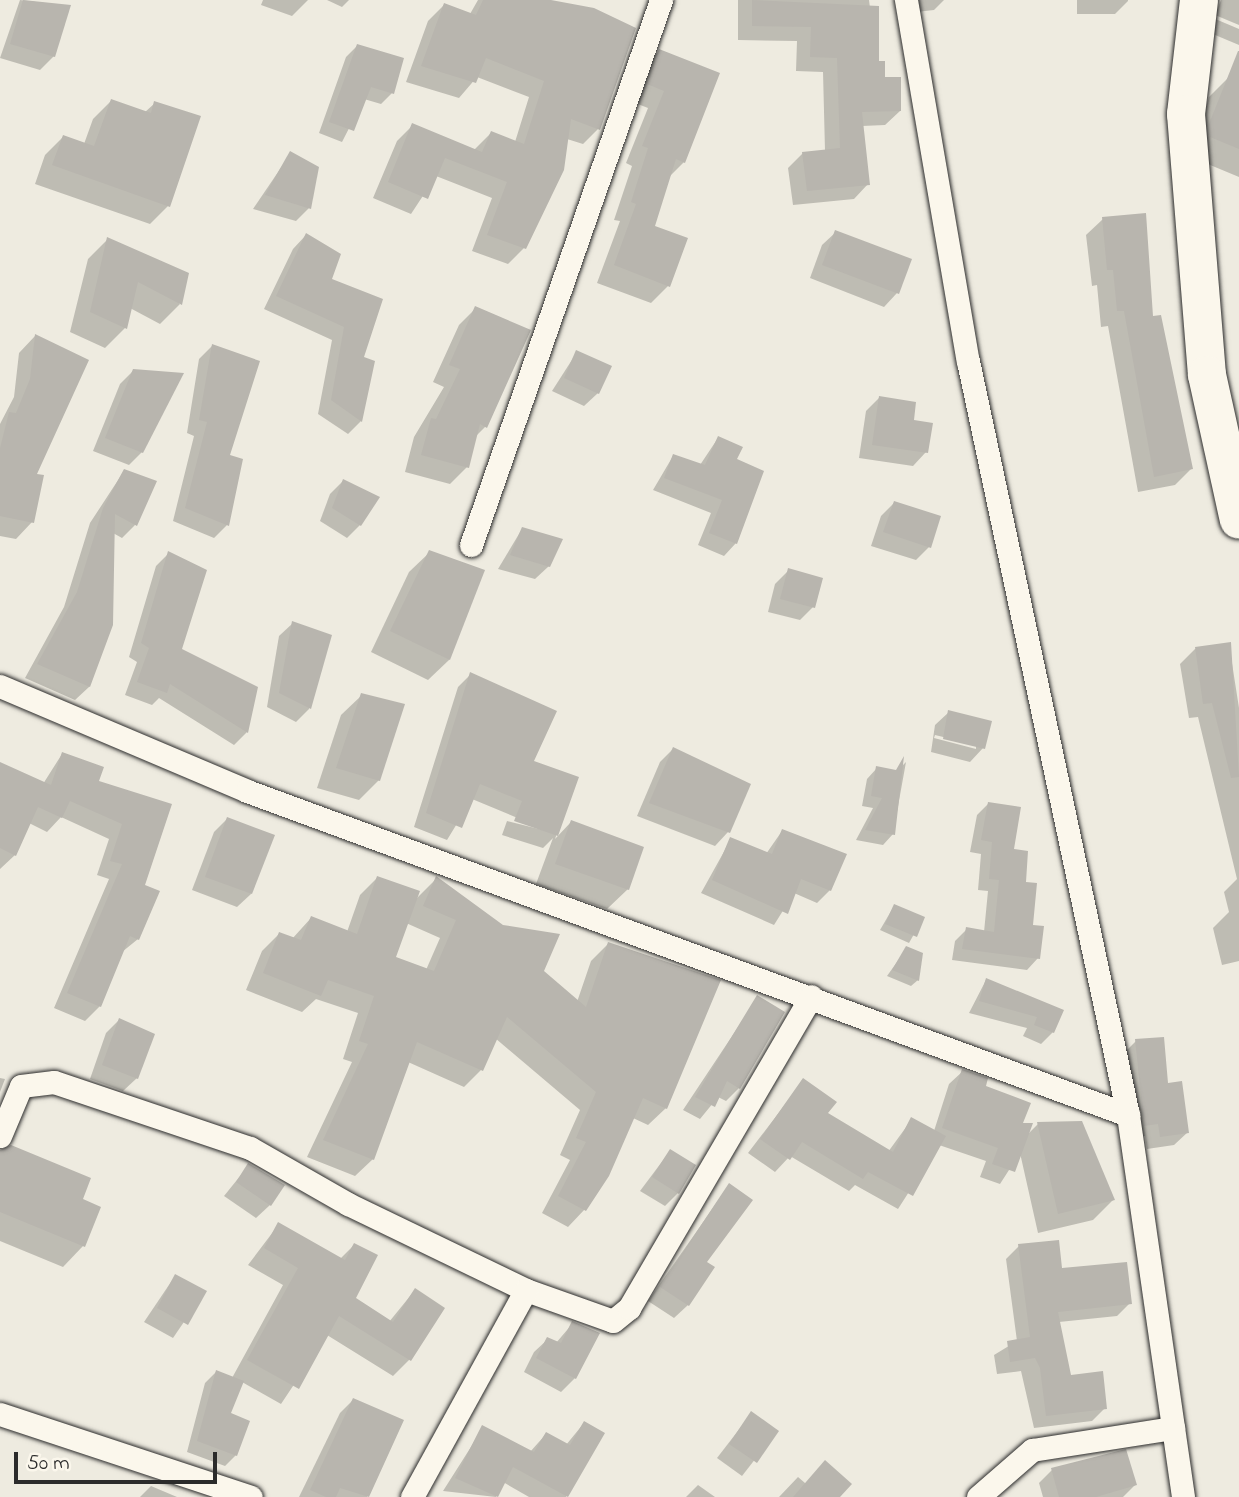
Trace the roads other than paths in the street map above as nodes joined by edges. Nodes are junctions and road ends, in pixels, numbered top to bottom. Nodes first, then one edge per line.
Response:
1 (661, 0) edge
2 (906, 0) edge
3 (1199, 0) edge
4 (1239, 520) edge
5 (471, 545) dead end
6 (0, 686) edge
7 (811, 996) junction
8 (1128, 1115) junction
9 (0, 1136) edge
10 (526, 1290) junction
11 (0, 1413) edge
12 (1172, 1427) junction
13 (251, 1497) edge
14 (412, 1497) edge
15 (978, 1497) edge
16 (1183, 1497) edge

1 - 5 street
2 - 8 street
3 - 4 highway
6 - 7 street
7 - 8 street
7 - 10 street
8 - 12 street
9 - 10 street
10 - 14 street
11 - 13 street
12 - 15 street
12 - 16 street

